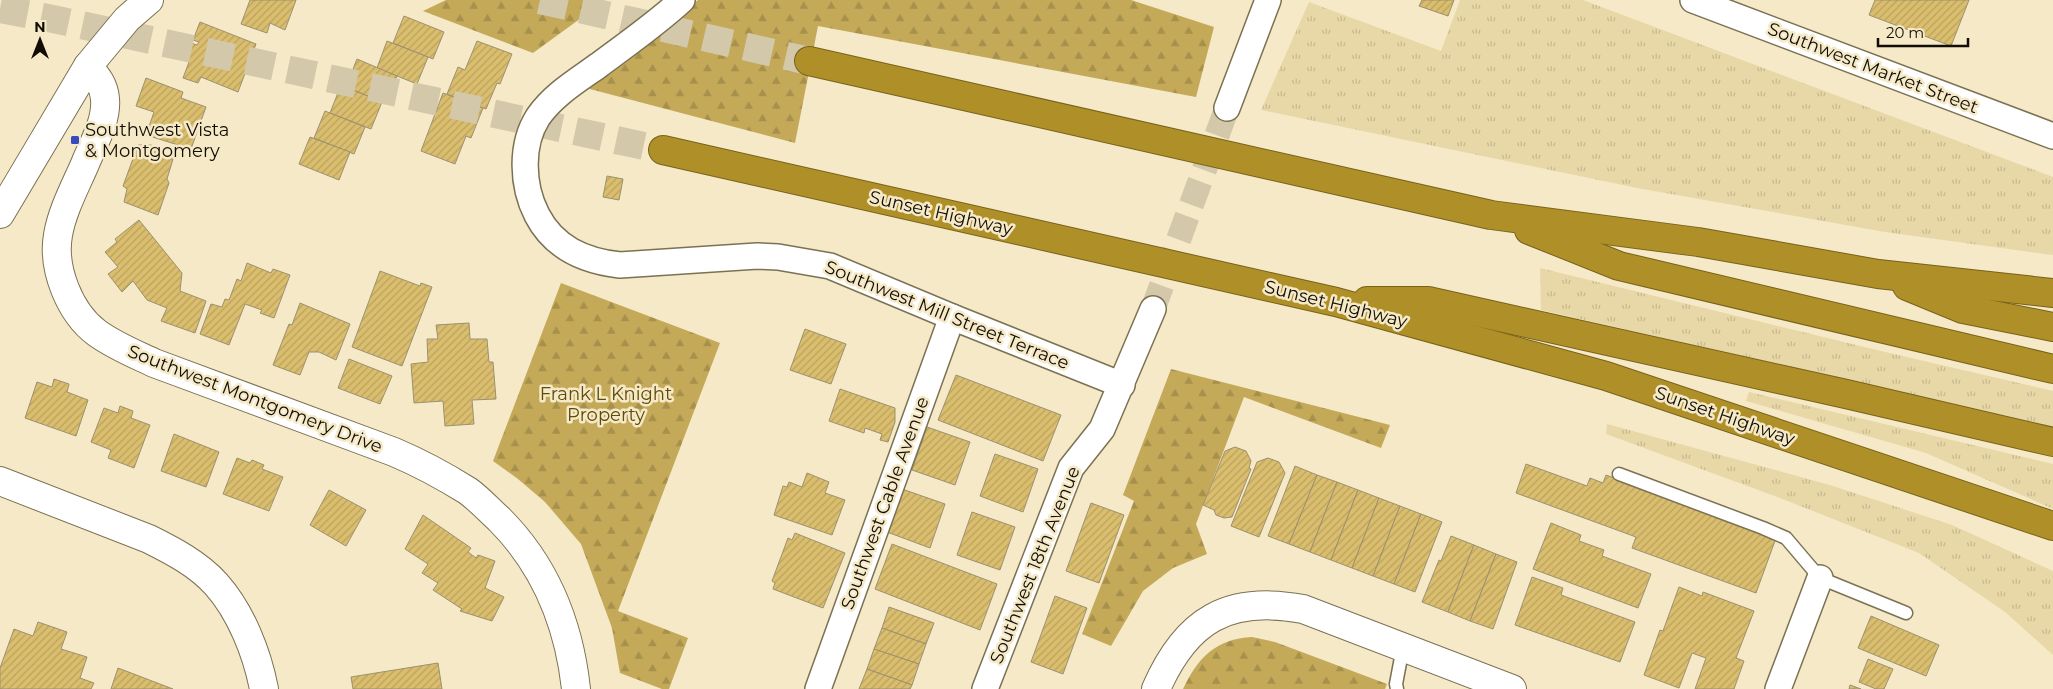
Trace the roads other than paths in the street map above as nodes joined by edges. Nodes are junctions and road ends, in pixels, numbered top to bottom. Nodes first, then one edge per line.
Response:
1 (149, 0) edge
2 (682, 0) edge
3 (1268, 0) edge
4 (1693, 0) edge
5 (809, 62) tunnel mouth
6 (88, 66) junction
7 (1227, 108) tunnel mouth
8 (2053, 136) edge
9 (662, 150) tunnel mouth
10 (0, 214) edge
11 (1491, 215) junction
12 (1878, 274) junction
13 (2053, 293) edge
14 (1336, 302) junction
15 (1153, 308) tunnel mouth
16 (952, 318) junction
17 (2053, 327) edge
18 (2053, 369) edge
19 (1122, 385) junction
20 (2053, 442) edge
21 (1619, 474) dead end
22 (0, 481) edge
23 (1995, 508) junction
24 (2053, 526) edge
25 (2053, 547) edge
26 (1820, 578) junction
27 (1906, 613) dead end
28 (1403, 647) junction
29 (264, 689) edge
30 (576, 689) edge
31 (818, 689) edge
32 (985, 689) edge
33 (1156, 689) edge
34 (1397, 689) edge
35 (1512, 689) edge
36 (1778, 689) edge

1 - 6 street
2 - 16 street, Southwest Mill Street Terrace
3 - 7 street
4 - 8 street, Southwest Market Street
5 - 11 highway
6 - 10 street
6 - 30 street, Southwest Montgomery Drive
9 - 14 highway, Sunset Highway
11 - 12 highway
11 - 18 highway
12 - 13 highway
12 - 17 highway
14 - 20 highway
14 - 23 highway, Sunset Highway
15 - 19 street, Southwest 18th Avenue
16 - 19 street, Southwest Mill Street Terrace
16 - 31 street, Southwest Cable Avenue
19 - 32 street, Southwest 18th Avenue
21 - 26 lane
22 - 29 street
23 - 24 highway
23 - 25 highway
26 - 27 lane
26 - 36 street
28 - 33 street
28 - 34 lane
28 - 35 street

